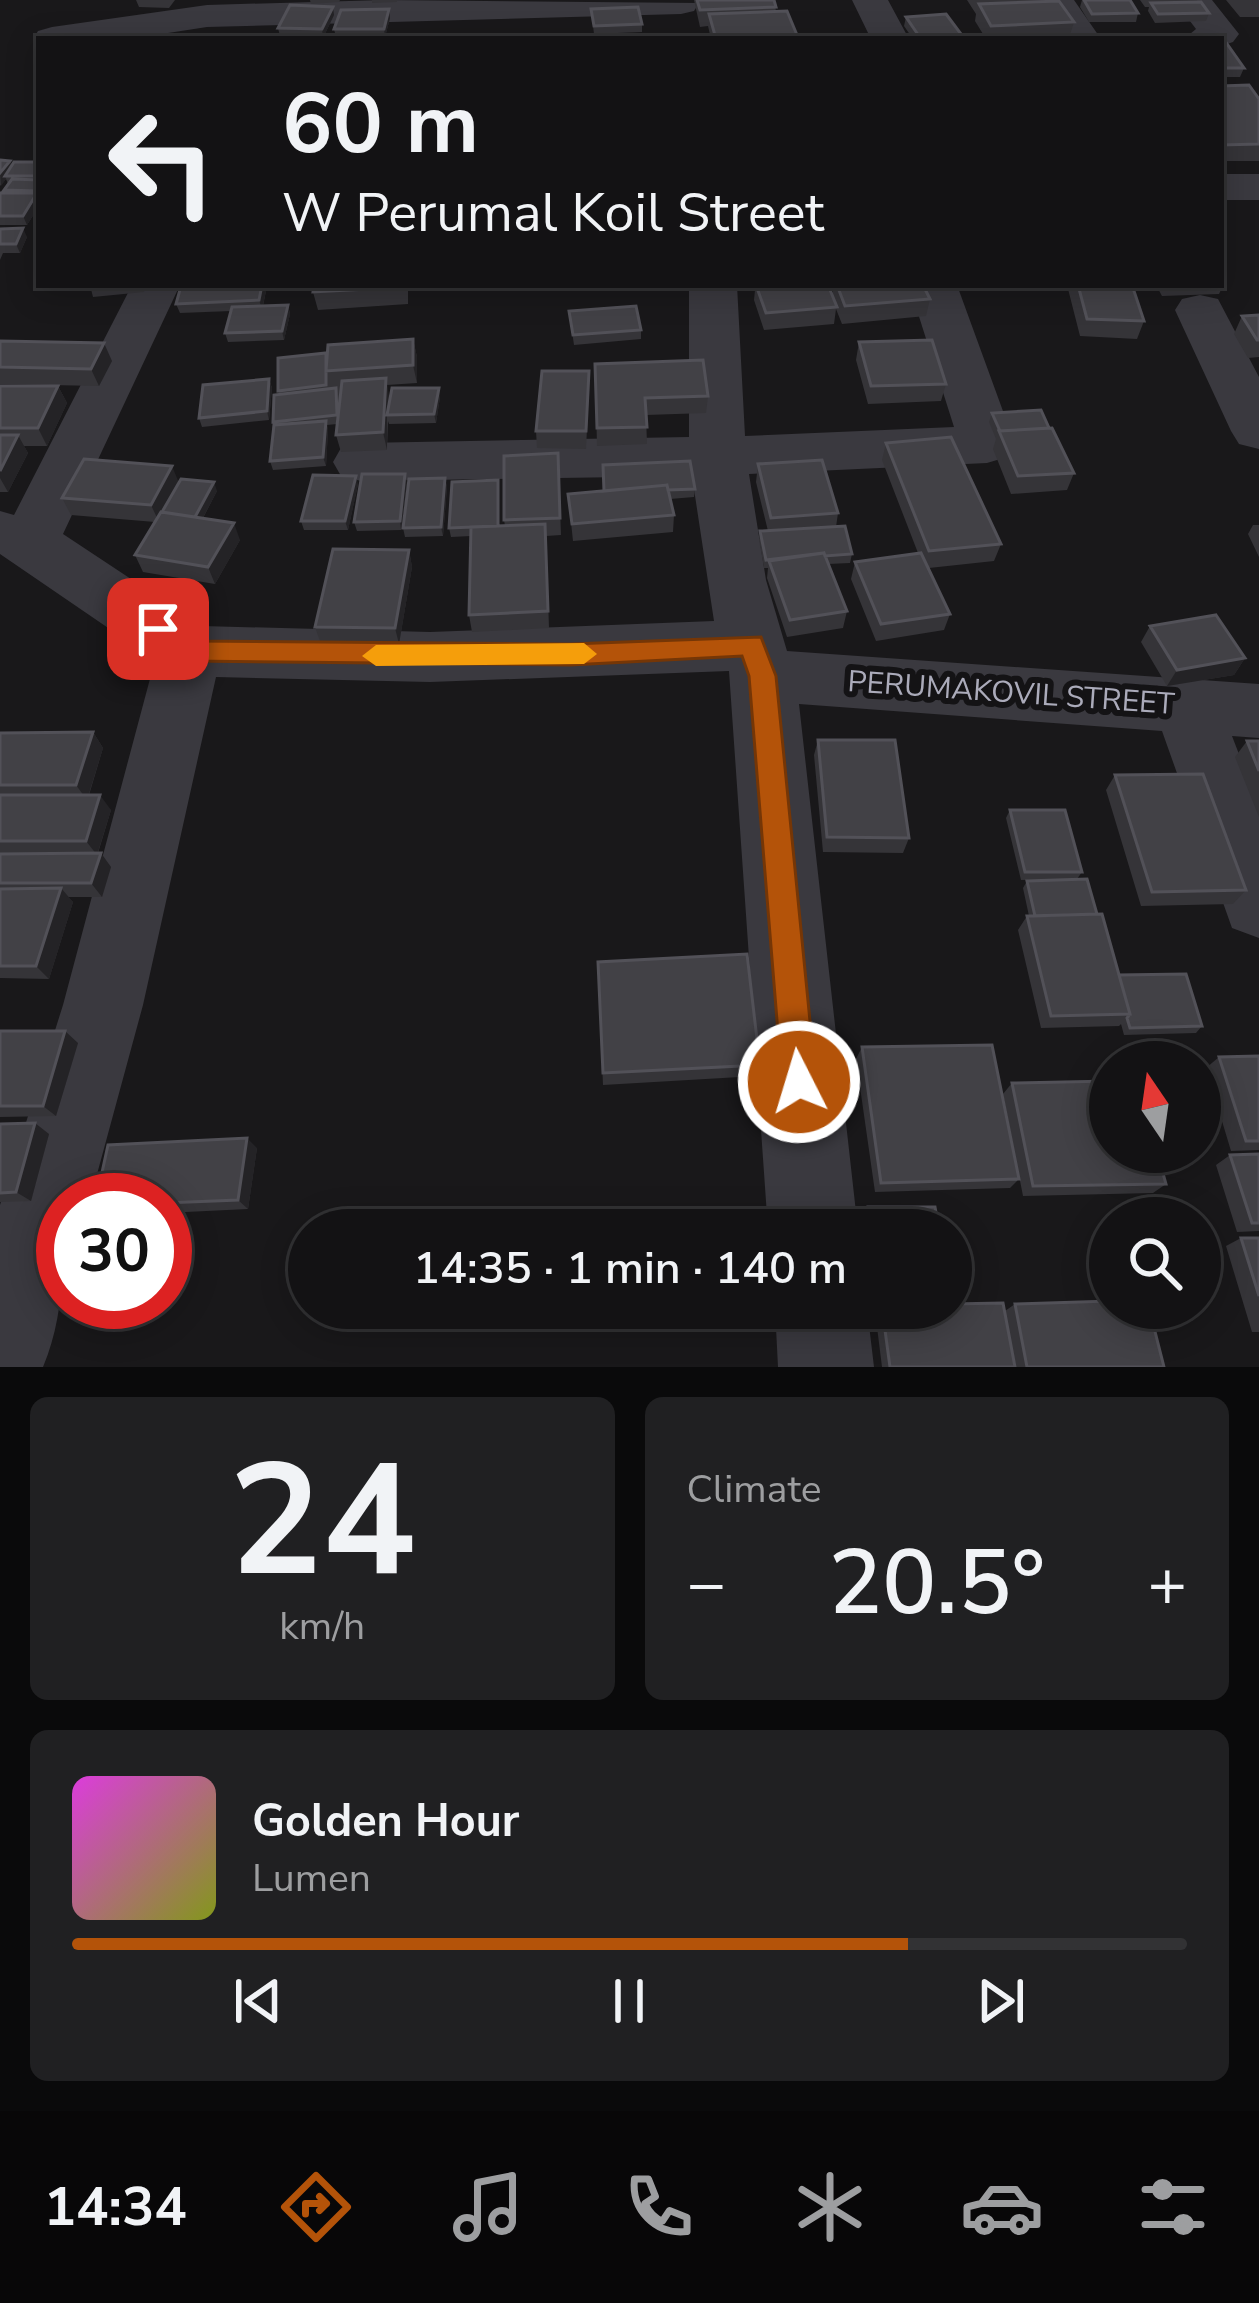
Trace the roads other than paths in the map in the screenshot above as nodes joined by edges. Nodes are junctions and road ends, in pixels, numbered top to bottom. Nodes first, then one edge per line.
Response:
1 (870, 0) edge
2 (1056, 0) edge
3 (1192, 0) edge
4 (684, 14) edge
5 (81, 36) edge
6 (888, 36) edge
7 (1080, 36) edge
8 (1213, 36) edge
9 (1224, 187) edge
10 (1259, 187) edge
11 (154, 288) edge
12 (713, 288) edge
13 (934, 288) edge
14 (1200, 310) dead end
15 (1259, 431) edge
16 (715, 456) junction
17 (361, 462) edge
18 (15, 536) edge
19 (190, 651) junction
20 (757, 660) junction
21 (1187, 705) junction
22 (1259, 711) edge
23 (1259, 904) edge
24 (811, 1209) edge
25 (823, 1329) edge
26 (0, 1356) edge
27 (826, 1367) edge

1 - 6 street
2 - 7 street
3 - 8 street
4 - 5 street
9 - 10 street
11 - 18 street
12 - 16 street
13 - 16 street
14 - 15 street
16 - 17 street
16 - 20 street
18 - 19 street
19 - 20 street, PERUMAKOVIL STREET
19 - 26 street
20 - 21 street, PERUMAKOVIL STREET
20 - 24 street
21 - 22 street, PERUMAKOVIL STREET
21 - 23 street
25 - 27 street

